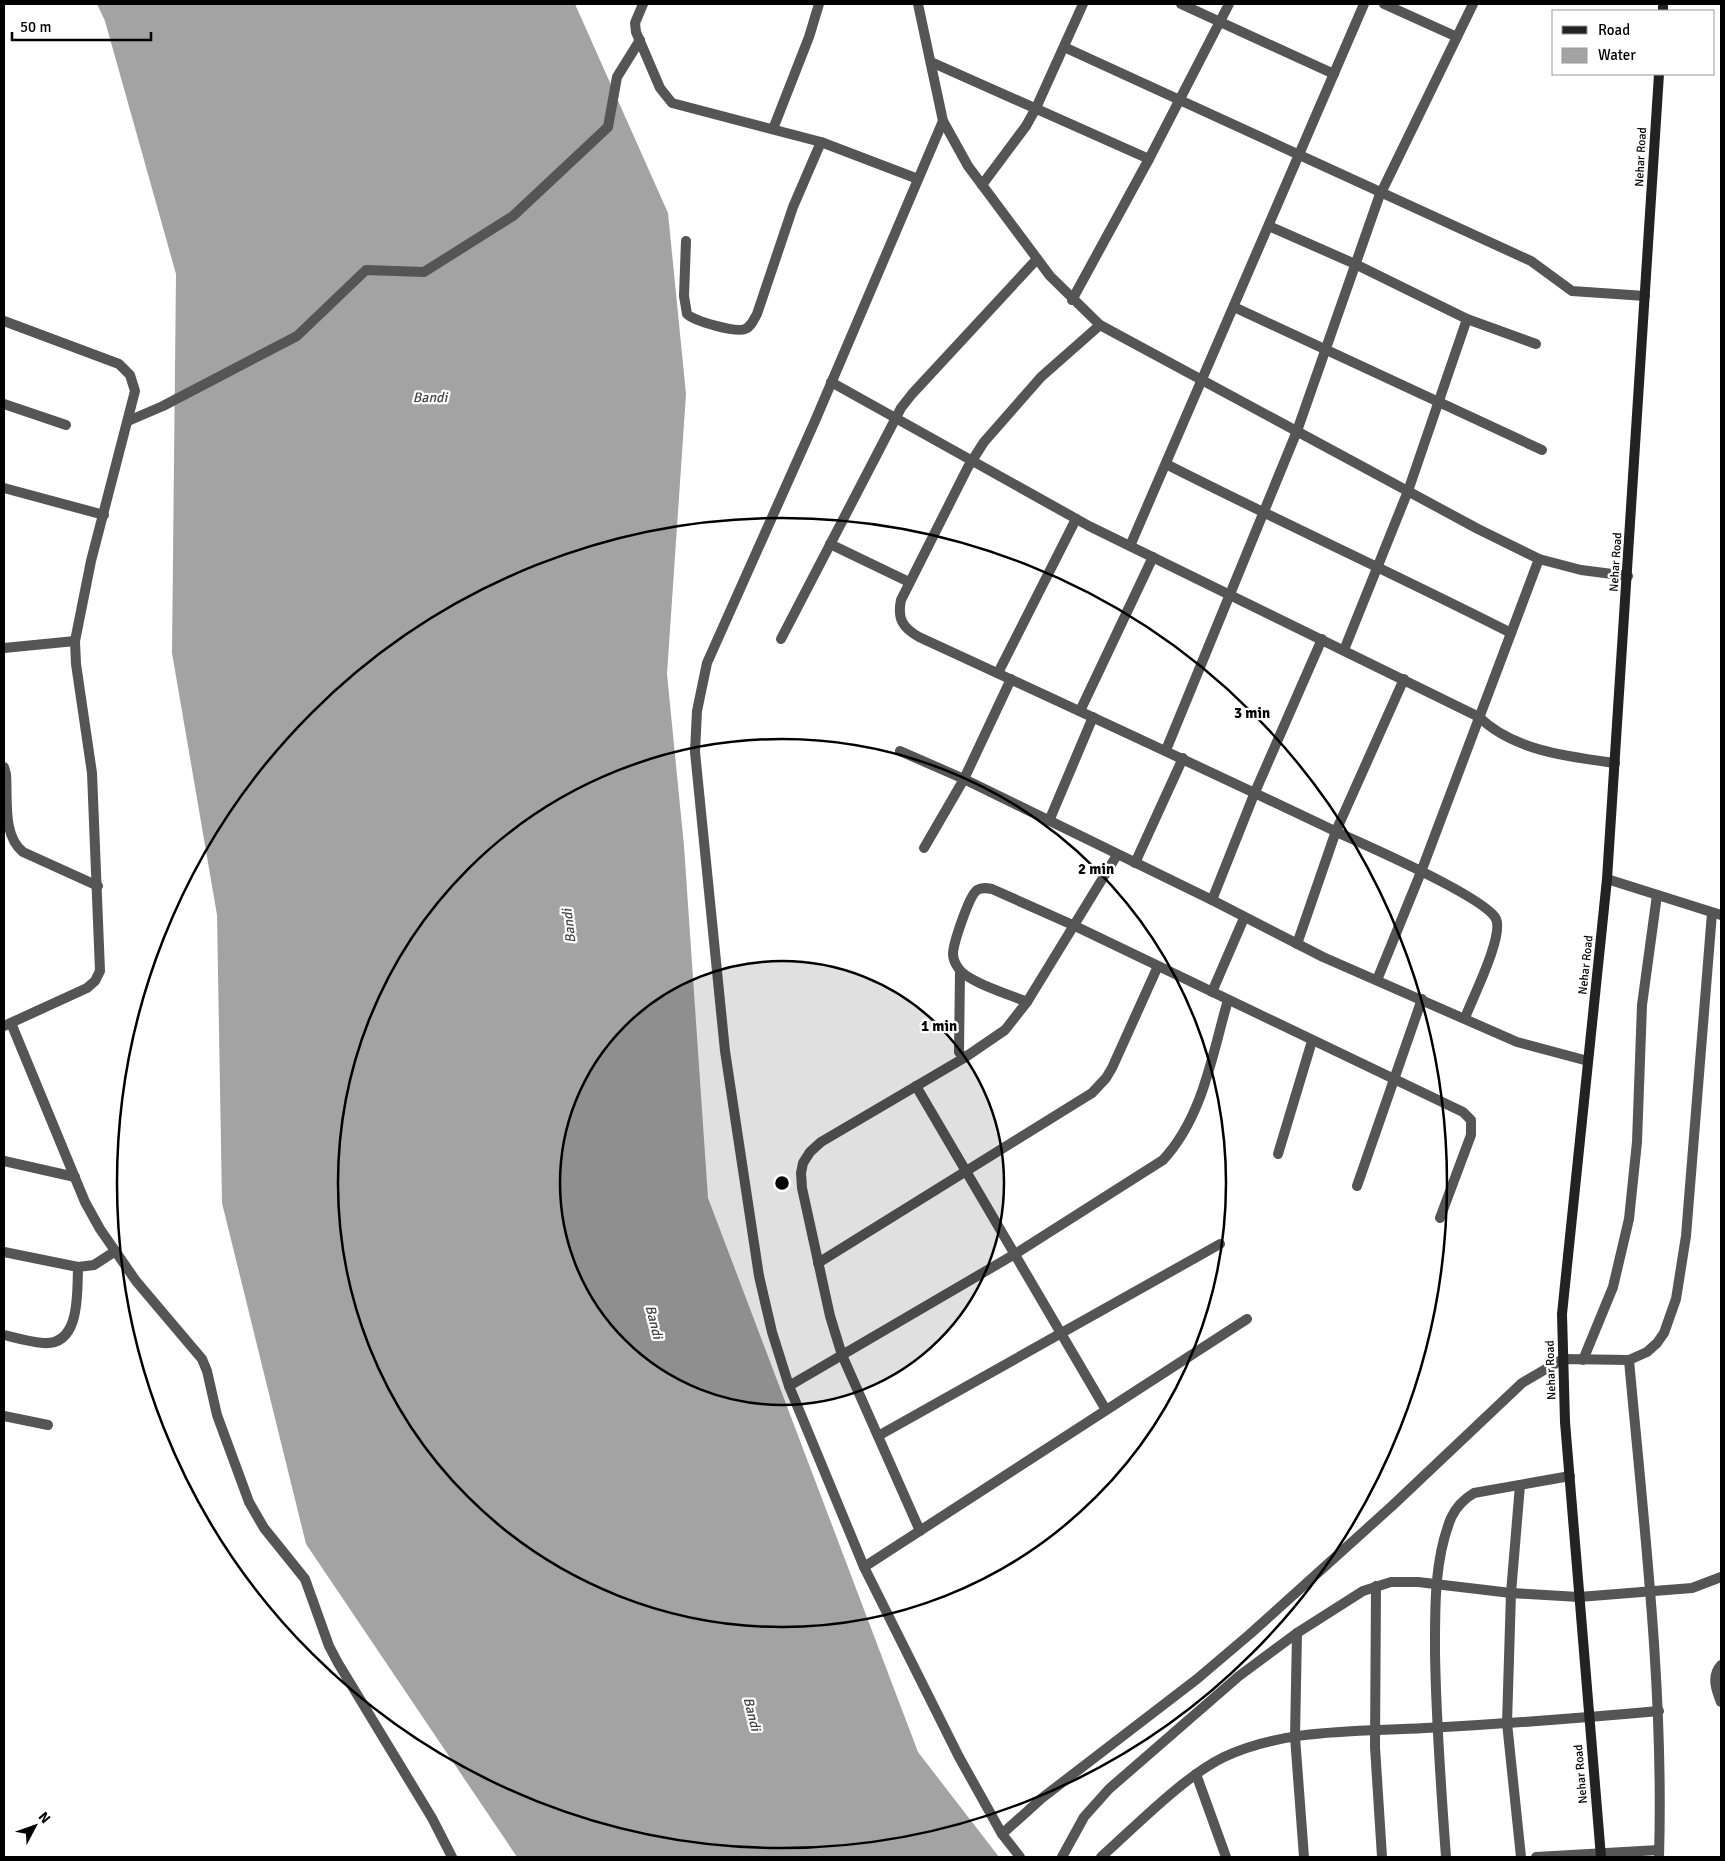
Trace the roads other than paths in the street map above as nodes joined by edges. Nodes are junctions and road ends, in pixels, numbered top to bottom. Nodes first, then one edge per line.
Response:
1 (643, 4) edge
2 (819, 4) edge
3 (918, 4) edge
4 (1083, 4) edge
5 (1181, 4) edge
6 (1229, 4) edge
7 (1364, 4) edge
8 (1384, 4) edge
9 (1473, 4) edge
10 (1220, 21) junction
11 (1457, 37) junction
12 (640, 40) junction
13 (1064, 47) junction
14 (931, 62) junction
15 (1334, 74) junction
16 (1659, 75) edge
17 (1180, 99) junction
18 (1036, 108) junction
19 (943, 121) junction
20 (773, 129) junction
21 (821, 142) junction
22 (1300, 154) junction
23 (1150, 159) junction
24 (918, 179) junction
25 (982, 185) junction
26 (1382, 192) junction
27 (1269, 226) junction
28 (686, 240) dead end
29 (1037, 259) junction
30 (1356, 264) junction
31 (1645, 296) junction
32 (1072, 300) junction
33 (1234, 307) junction
34 (1467, 319) junction
35 (4, 321) edge
36 (1100, 325) junction
37 (1536, 344) dead end
38 (1325, 350) junction
39 (1203, 380) junction
40 (831, 382) junction
41 (1439, 402) junction
42 (4, 404) edge
43 (896, 417) junction
44 (128, 421) junction
45 (66, 425) dead end
46 (1297, 432) junction
47 (1542, 450) dead end
48 (971, 462) junction
49 (1166, 464) junction
50 (4, 488) edge
51 (1408, 492) junction
52 (104, 514) junction
53 (1264, 514) junction
54 (1076, 519) junction
55 (830, 544) junction
56 (1130, 546) junction
57 (1153, 558) junction
58 (1539, 559) junction
59 (1378, 566) junction
60 (1628, 576) junction
61 (909, 582) junction
62 (1231, 595) junction
63 (1511, 633) junction
64 (781, 639) dead end
65 (1322, 639) junction
66 (75, 640) junction
67 (4, 648) edge
68 (1344, 650) junction
69 (998, 673) junction
70 (1011, 679) junction
71 (1404, 679) junction
72 (1080, 711) junction
73 (1093, 717) junction
74 (1479, 718) junction
75 (1166, 750) junction
76 (900, 751) dead end
77 (1183, 758) junction
78 (1615, 763) junction
79 (4, 767) edge
80 (964, 779) junction
81 (1255, 792) junction
82 (1049, 821) junction
83 (1336, 831) junction
84 (7, 833) edge
85 (924, 848) dead end
86 (1118, 855) junction
87 (1135, 864) junction
88 (1421, 872) junction
89 (1607, 879) junction
90 (98, 886) junction
91 (1658, 895) junction
92 (1212, 900) junction
93 (1717, 914) edge
94 (1244, 918) junction
95 (1075, 926) junction
96 (1297, 944) junction
97 (1158, 966) junction
98 (960, 971) junction
99 (1377, 980) junction
100 (1212, 992) junction
101 (1422, 999) junction
102 (1228, 1000) junction
103 (1027, 1002) junction
104 (1465, 1018) junction
105 (8, 1024) edge
106 (1312, 1041) junction
107 (964, 1058) junction
108 (1588, 1060) junction
109 (1393, 1080) junction
110 (916, 1086) junction
111 (1278, 1154) dead end
112 (4, 1161) edge
113 (967, 1172) junction
114 (75, 1177) junction
115 (1357, 1186) dead end
116 (1440, 1218) dead end
117 (1220, 1244) dead end
118 (4, 1252) edge
119 (114, 1252) junction
120 (1015, 1254) junction
121 (818, 1263) junction
122 (78, 1268) junction
123 (1247, 1319) dead end
124 (1060, 1332) junction
125 (4, 1335) edge
126 (842, 1355) junction
127 (1563, 1359) junction
128 (1583, 1360) junction
129 (1630, 1360) junction
130 (789, 1386) junction
131 (1106, 1410) junction
132 (4, 1416) edge
133 (48, 1425) dead end
134 (878, 1436) junction
135 (1570, 1476) junction
136 (1520, 1484) junction
137 (920, 1531) junction
138 (864, 1567) junction
139 (1721, 1577) edge
140 (1376, 1586) junction
141 (1436, 1586) junction
142 (1650, 1591) junction
143 (1511, 1593) junction
144 (1579, 1597) junction
145 (1297, 1633) junction
146 (1721, 1665) edge
147 (1721, 1702) edge
148 (1659, 1711) junction
149 (1588, 1718) junction
150 (1507, 1723) junction
151 (1436, 1728) junction
152 (1375, 1731) junction
153 (1295, 1737) junction
154 (1196, 1774) junction
155 (1002, 1834) junction
156 (1659, 1853) edge
157 (1601, 1855) edge
158 (452, 1857) edge
159 (1020, 1857) edge
160 (1062, 1857) edge
161 (1101, 1857) edge
162 (1226, 1857) edge
163 (1304, 1857) edge
164 (1382, 1857) edge
165 (1446, 1857) edge
166 (1521, 1857) edge
167 (1536, 1857) edge

1 - 12 street
2 - 20 street
3 - 14 street
4 - 13 street
5 - 10 street
6 - 10 street
7 - 15 street
8 - 11 street
9 - 11 street
10 - 15 street
10 - 17 street
11 - 26 street
12 - 20 street
12 - 44 street
13 - 17 street
13 - 18 street
14 - 18 street
14 - 19 street
15 - 22 street
16 - 31 street, Nehar Road
17 - 22 street
17 - 23 street
18 - 23 street
18 - 25 street
19 - 24 street
19 - 25 street
20 - 21 street
21 - 24 street
21 - 28 street
22 - 26 street
22 - 27 street
23 - 32 street
24 - 40 street
25 - 29 street
26 - 30 street
26 - 31 street
27 - 30 street
27 - 33 street
29 - 32 street
29 - 43 street
30 - 34 street
30 - 38 street
31 - 60 street, Nehar Road
32 - 36 street
33 - 38 street
33 - 39 street
34 - 37 street
34 - 41 street
35 - 44 street
36 - 39 street
36 - 48 street
38 - 41 street
38 - 46 street
39 - 46 street
39 - 49 street
40 - 43 street
40 - 130 street
41 - 47 street
41 - 51 street
42 - 45 street
43 - 48 street
43 - 55 street
44 - 52 street
46 - 51 street
46 - 53 street
48 - 54 street
48 - 61 street
49 - 53 street
49 - 56 street
50 - 52 street
51 - 58 street
51 - 59 street
52 - 66 street
53 - 59 street
53 - 62 street
54 - 56 street
54 - 69 street
55 - 61 street
55 - 64 street
56 - 57 street
57 - 62 street
57 - 72 street
58 - 60 street
58 - 63 street
59 - 63 street
59 - 68 street
60 - 78 street, Nehar Road
61 - 69 street
62 - 65 street
62 - 75 street
63 - 74 street
65 - 68 street
65 - 81 street
66 - 67 street
66 - 90 street
68 - 71 street
69 - 70 street
70 - 72 street
70 - 80 street
71 - 74 street
71 - 83 street
72 - 73 street
73 - 75 street
73 - 82 street
74 - 78 street
74 - 88 street
75 - 77 street
76 - 80 street
77 - 81 street
77 - 87 street
78 - 89 street, Nehar Road
79 - 84 street
80 - 82 street
80 - 85 street
81 - 83 street
81 - 92 street
82 - 86 street
83 - 88 street
83 - 96 street
84 - 90 street
86 - 87 street
86 - 95 street
87 - 92 street
88 - 99 street
88 - 104 street
89 - 91 street
89 - 108 street, Nehar Road
90 - 105 street
91 - 93 street
91 - 128 street
92 - 94 street
93 - 129 street
94 - 96 street
94 - 100 street
95 - 97 street
95 - 98 street
95 - 103 street
96 - 99 street
97 - 100 street
97 - 113 street
98 - 103 street
98 - 107 street
99 - 101 street
100 - 102 street
101 - 104 street
101 - 109 street
102 - 106 street
102 - 120 street
103 - 107 street
104 - 108 street
105 - 114 street
106 - 109 street
106 - 111 street
107 - 110 street
108 - 127 street, Nehar Road
109 - 115 street
109 - 116 street
110 - 113 street
110 - 121 street
112 - 114 street
113 - 120 street
113 - 121 street
114 - 119 street
117 - 124 street
118 - 122 street
119 - 122 street
119 - 158 street
120 - 124 street
120 - 126 street
121 - 126 street
122 - 125 street
123 - 131 street
124 - 131 street
124 - 134 street
126 - 130 street
126 - 134 street
127 - 128 street
127 - 135 street, Nehar Road
127 - 155 street
128 - 129 street
129 - 142 street
130 - 138 street
131 - 137 street
132 - 133 street
134 - 137 street
135 - 136 street
135 - 144 street, Nehar Road
136 - 141 street
136 - 143 street
137 - 138 street
138 - 155 street
139 - 142 street
140 - 141 street
140 - 145 street
140 - 152 street
141 - 143 street
141 - 151 street
142 - 144 street
142 - 148 street
143 - 144 street
143 - 150 street
144 - 149 street, Nehar Road
145 - 153 street
145 - 160 street
146 - 147 street
148 - 149 street
148 - 156 street
149 - 150 street
149 - 157 street, Nehar Road
150 - 151 street
150 - 166 street
151 - 152 street
151 - 165 street
152 - 153 street
152 - 164 street
153 - 154 street
153 - 163 street
154 - 161 street
154 - 162 street
155 - 159 street
156 - 157 street
157 - 167 street

